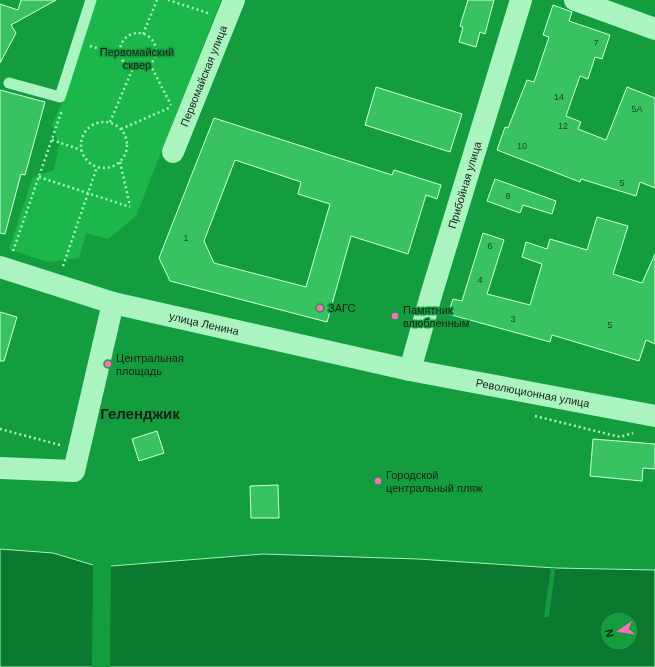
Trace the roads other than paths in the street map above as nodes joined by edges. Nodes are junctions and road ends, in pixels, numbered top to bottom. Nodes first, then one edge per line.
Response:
1 (91, 0) edge
2 (234, 0) edge
3 (521, 0) edge
4 (574, 0) edge
5 (655, 30) edge
6 (9, 82) dead end
7 (173, 152) dead end
8 (6, 260) edge
9 (113, 303) junction
10 (410, 370) junction
11 (654, 414) edge
12 (0, 468) edge

1 - 6 lane
2 - 7 street, Первомайская улица
3 - 10 street, Прибойная улица
4 - 5 street
8 - 9 street, улица Ленина
9 - 10 street, улица Ленина
9 - 12 street
10 - 11 street, Революционная улица

